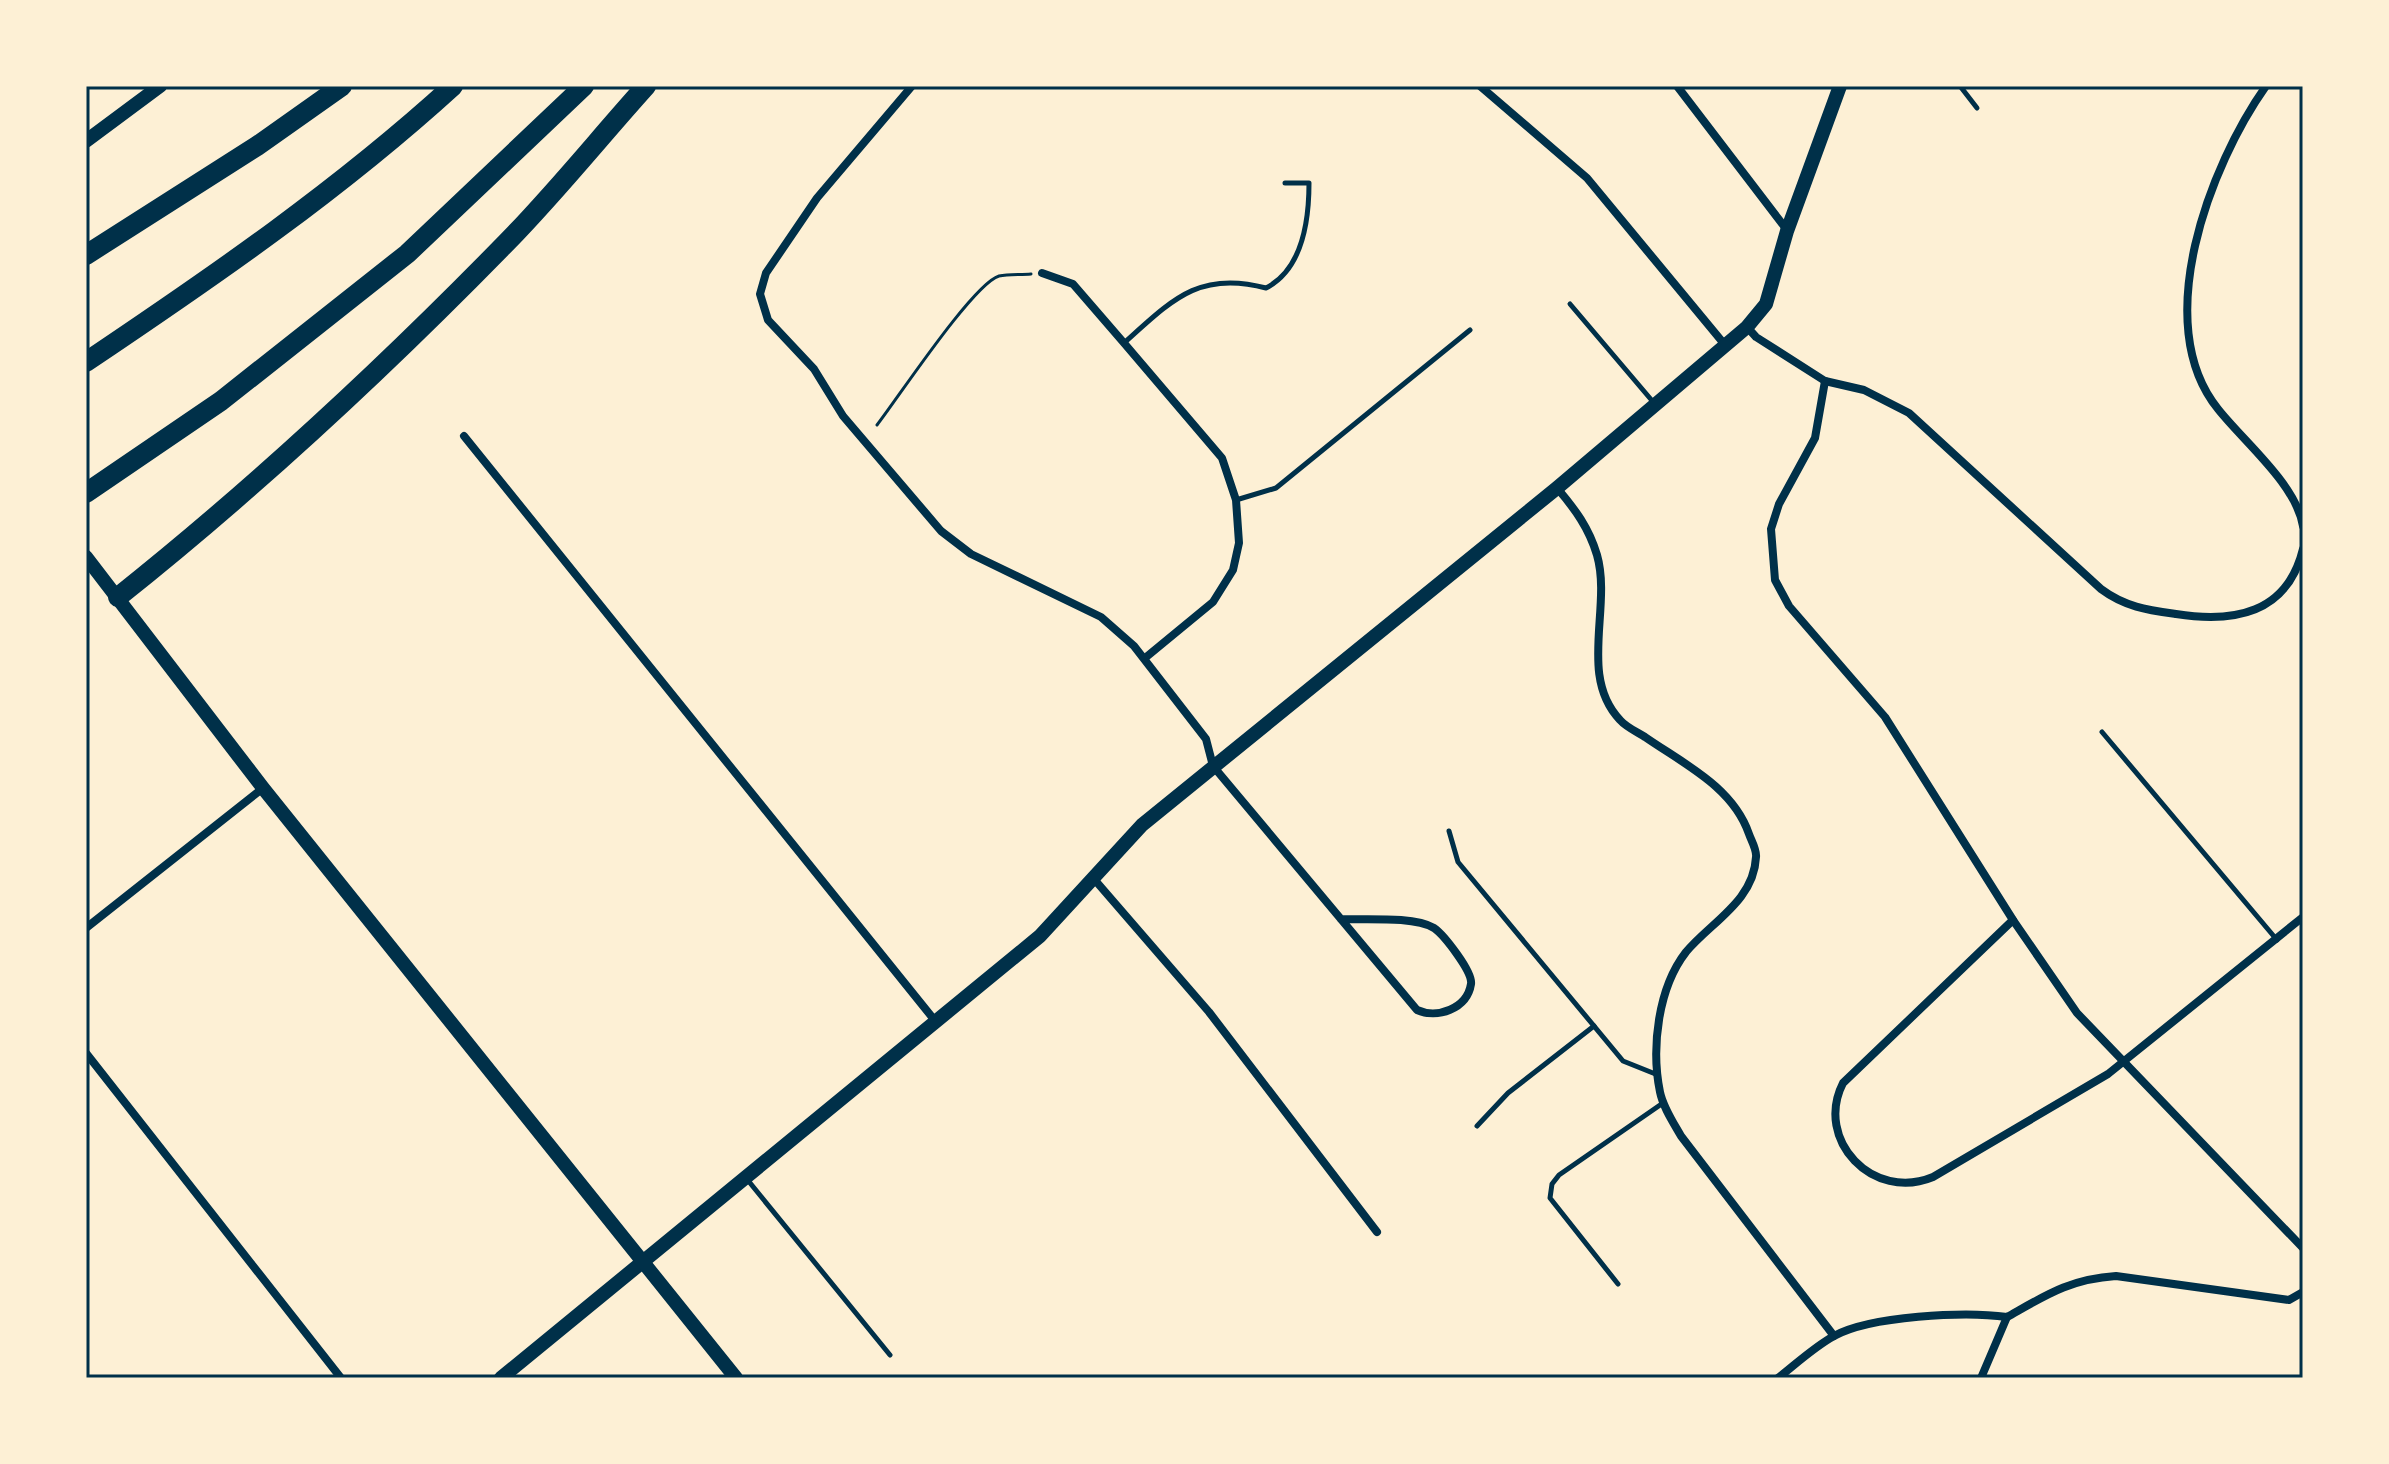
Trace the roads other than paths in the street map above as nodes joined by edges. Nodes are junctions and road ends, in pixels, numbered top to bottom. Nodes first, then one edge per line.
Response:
1 (160, 86) edge
2 (342, 86) edge
3 (453, 86) edge
4 (584, 86) edge
5 (646, 86) edge
6 (912, 86) edge
7 (1480, 86) edge
8 (1677, 86) edge
9 (1840, 86) edge
10 (1960, 86) edge
11 (2266, 86) edge
12 (1977, 108) dead end
13 (86, 141) edge
14 (1285, 183) dead end
15 (1787, 231) junction
16 (86, 255) edge
17 (1042, 273) road end
18 (1570, 304) dead end
19 (1747, 327) junction
20 (1470, 330) dead end
21 (1124, 343) junction
22 (1725, 345) junction
23 (86, 362) edge
24 (1825, 381) junction
25 (1655, 404) junction
26 (464, 436) dead end
27 (1557, 488) junction
28 (90, 490) edge
29 (1236, 500) junction
30 (2303, 526) edge
31 (2303, 549) edge
32 (86, 557) edge
33 (118, 597) junction
34 (1145, 658) junction
35 (2102, 732) dead end
36 (1213, 766) junction
37 (263, 788) junction
38 (1449, 831) dead end
39 (1094, 879) junction
40 (2303, 917) edge
41 (1341, 919) junction
42 (2013, 920) junction
43 (86, 928) edge
44 (2278, 941) junction
45 (936, 1022) junction
46 (1594, 1026) junction
47 (86, 1053) edge
48 (2124, 1062) junction
49 (1659, 1075) junction
50 (1663, 1103) junction
51 (1477, 1126) dead end
52 (745, 1177) junction
53 (1377, 1232) dead end
54 (2303, 1248) edge
55 (642, 1261) junction
56 (1618, 1284) dead end
57 (2303, 1292) edge
58 (2007, 1317) junction
59 (1834, 1336) junction
60 (890, 1355) dead end
61 (341, 1378) edge
62 (501, 1378) edge
63 (736, 1378) edge
64 (1778, 1378) edge
65 (1981, 1378) edge

1 - 13 street
2 - 16 highway
3 - 23 highway
4 - 28 highway
5 - 33 highway
6 - 34 street
7 - 22 street
8 - 15 street
9 - 15 street
10 - 12 lane
11 - 30 street
14 - 21 lane
15 - 19 street
17 - 21 street
18 - 25 lane
19 - 22 street
19 - 24 street
20 - 29 lane
21 - 29 street
22 - 25 street
24 - 31 street
24 - 42 street
25 - 27 street
26 - 45 street
27 - 36 street
27 - 49 street
29 - 34 street
32 - 33 street
33 - 37 street
34 - 36 street
35 - 44 lane
36 - 39 street
36 - 41 street
37 - 43 street
37 - 55 street
38 - 46 lane
39 - 45 street
39 - 53 street
40 - 44 street
41 - 41 street
42 - 48 street
42 - 48 street
44 - 48 street
45 - 52 street
46 - 49 lane
46 - 51 lane
47 - 61 street
48 - 54 street
49 - 50 street
50 - 56 lane
50 - 59 street
52 - 55 street
52 - 60 lane
55 - 62 street
55 - 63 street
57 - 58 street
58 - 59 street
58 - 65 street
59 - 64 street

